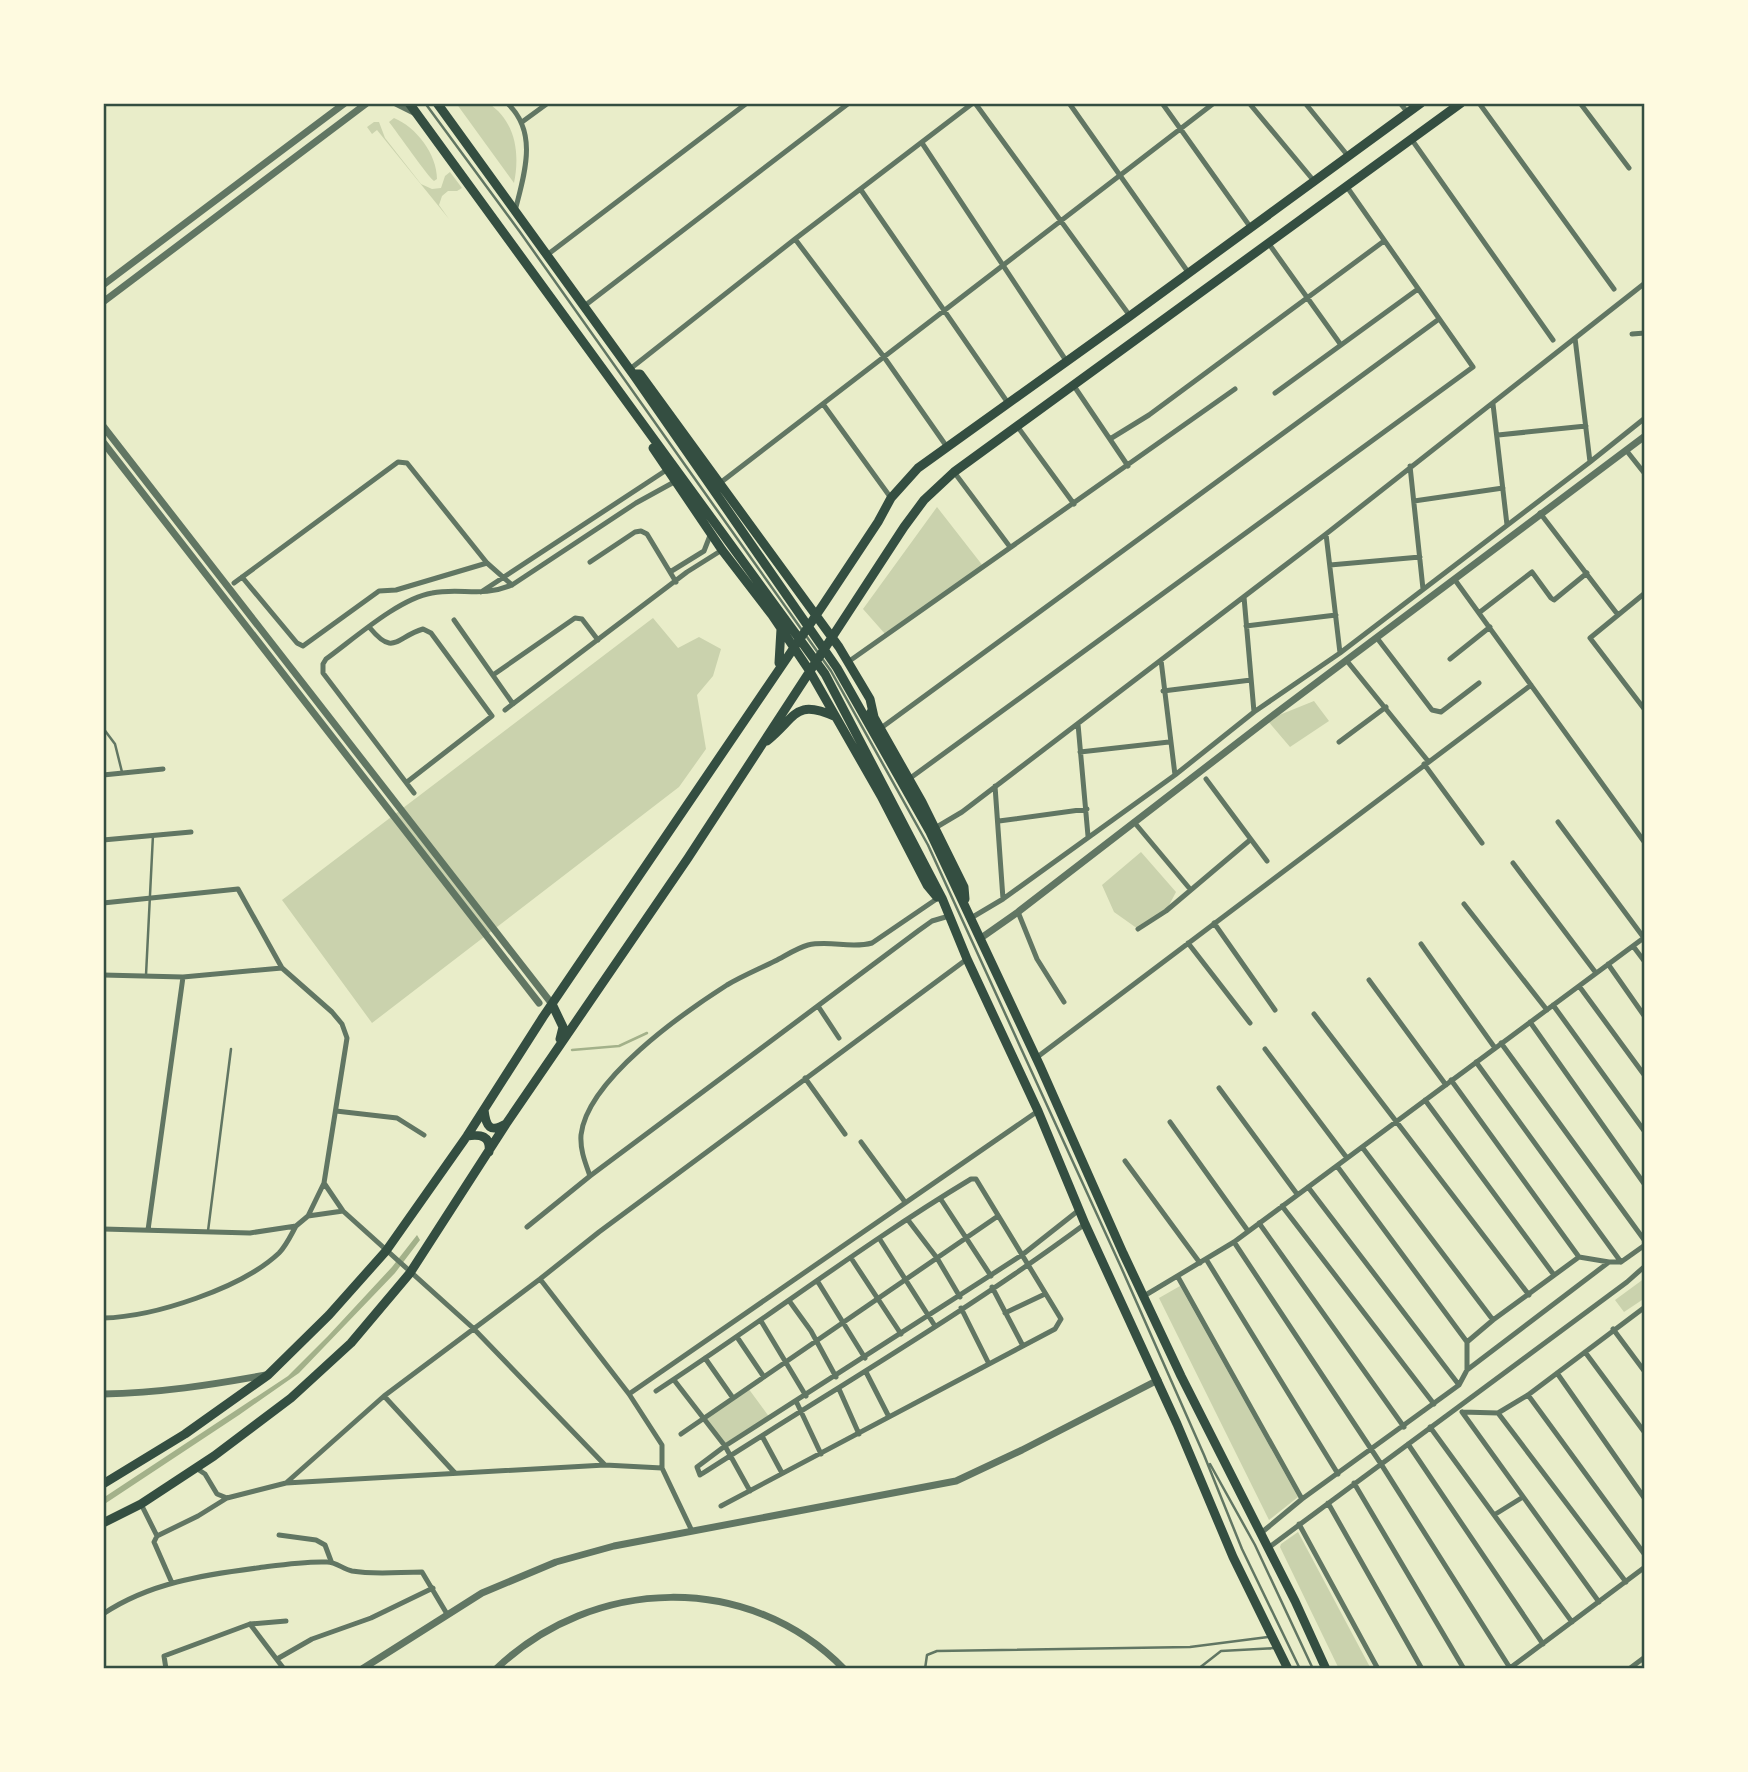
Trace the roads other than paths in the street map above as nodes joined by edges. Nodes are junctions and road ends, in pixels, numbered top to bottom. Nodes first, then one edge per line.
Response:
1 (345, 103) edge
2 (367, 103) edge
3 (396, 103) edge
4 (410, 103) edge
5 (425, 103) edge
6 (437, 103) edge
7 (507, 103) edge
8 (548, 103) edge
9 (747, 103) edge
10 (849, 103) edge
11 (974, 103) edge
12 (1069, 103) edge
13 (1162, 103) edge
14 (1213, 103) edge
15 (1249, 103) edge
16 (1306, 103) edge
17 (1400, 103) edge
18 (1421, 103) edge
19 (1461, 103) edge
20 (1479, 103) edge
21 (1580, 103) edge
22 (539, 106) edge
23 (1408, 113) junction
24 (417, 114) junction
25 (522, 122) junction
26 (1180, 128) junction
27 (1412, 140) junction
28 (922, 143) junction
29 (1348, 156) junction
30 (1629, 168) dead end
31 (1121, 175) junction
32 (1314, 181) junction
33 (1347, 187) junction
34 (861, 190) junction
35 (514, 211) junction
36 (1062, 220) junction
37 (1251, 228) junction
38 (796, 239) junction
39 (1384, 241) junction
40 (1269, 244) junction
41 (145, 255) junction
42 (547, 255) junction
43 (152, 264) junction
44 (1003, 266) junction
45 (1188, 272) junction
46 (1645, 283) edge
47 (103, 285) edge
48 (1418, 289) junction
49 (1614, 289) dead end
50 (1308, 298) junction
51 (103, 302) edge
52 (583, 307) junction
53 (943, 311) junction
54 (1130, 316) junction
55 (1439, 319) junction
56 (1645, 333) edge
57 (1632, 334) dead end
58 (1576, 338) junction
59 (1553, 340) dead end
60 (1341, 345) junction
61 (884, 357) junction
62 (1067, 362) junction
63 (631, 372) junction
64 (1074, 386) junction
65 (1235, 389) dead end
66 (1275, 393) dead end
67 (1008, 403) junction
68 (823, 404) junction
69 (1493, 404) junction
70 (631, 408) junction
71 (1645, 418) edge
72 (103, 426) edge
73 (1017, 426) junction
74 (1586, 426) junction
75 (1498, 435) junction
76 (1645, 436) edge
77 (1110, 439) junction
78 (103, 442) edge
79 (947, 447) junction
80 (1626, 450) junction
81 (1590, 463) junction
82 (1128, 466) junction
83 (1409, 466) junction
84 (668, 469) junction
85 (954, 472) junction
86 (1645, 474) edge
87 (676, 481) junction
88 (720, 483) junction
89 (1503, 488) junction
90 (891, 498) junction
91 (1414, 501) junction
92 (1074, 504) junction
93 (1541, 513) junction
94 (1507, 525) junction
95 (710, 533) junction
96 (1326, 534) junction
97 (1010, 547) junction
98 (722, 550) junction
99 (704, 551) junction
100 (1420, 557) junction
101 (709, 558) junction
102 (590, 562) dead end
103 (487, 563) junction
104 (1330, 565) junction
105 (670, 572) junction
106 (1587, 573) junction
107 (242, 577) junction
108 (503, 579) junction
109 (1455, 580) junction
110 (676, 582) junction
111 (234, 583) dead end
112 (512, 585) junction
113 (794, 587) junction
114 (1423, 589) junction
115 (481, 592) junction
116 (1645, 593) edge
117 (1244, 597) junction
118 (1480, 612) junction
119 (816, 614) junction
120 (772, 615) junction
121 (1336, 615) junction
122 (1618, 615) junction
123 (454, 621) dead end
124 (1246, 626) junction
125 (1490, 627) junction
126 (370, 628) junction
127 (781, 629) junction
128 (832, 638) junction
129 (1377, 638) junction
130 (598, 640) junction
131 (792, 646) junction
132 (1340, 653) junction
133 (1450, 659) dead end
134 (1161, 660) junction
135 (1347, 661) junction
136 (848, 662) junction
137 (778, 668) junction
138 (809, 670) junction
139 (493, 675) junction
140 (1251, 680) junction
141 (1479, 683) dead end
142 (1531, 685) junction
143 (1163, 691) junction
144 (513, 704) junction
145 (1386, 707) junction
146 (505, 710) dead end
147 (1645, 710) edge
148 (834, 712) junction
149 (1254, 712) junction
150 (874, 717) junction
151 (1077, 724) junction
152 (103, 728) edge
153 (881, 728) junction
154 (1169, 742) junction
155 (1339, 743) dead end
156 (760, 746) junction
157 (1080, 752) junction
158 (1426, 763) junction
159 (163, 769) dead end
160 (122, 774) junction
161 (103, 775) edge
162 (1175, 775) junction
163 (909, 779) junction
164 (1206, 779) dead end
165 (407, 782) junction
166 (995, 786) junction
167 (414, 793) dead end
168 (1087, 809) junction
169 (999, 821) junction
170 (1134, 822) junction
171 (1558, 822) dead end
172 (935, 828) junction
173 (191, 832) dead end
174 (153, 835) junction
175 (1088, 836) junction
176 (1250, 839) junction
177 (103, 840) edge
178 (1482, 843) dead end
179 (1645, 843) edge
180 (1267, 861) dead end
181 (1513, 863) dead end
182 (938, 868) junction
183 (1190, 889) junction
184 (940, 898) junction
185 (1003, 899) junction
186 (150, 900) junction
187 (103, 903) edge
188 (964, 904) junction
189 (1464, 904) dead end
190 (923, 907) junction
191 (1018, 912) junction
192 (950, 916) junction
193 (971, 918) junction
194 (932, 921) junction
195 (1214, 923) junction
196 (1138, 929) dead end
197 (981, 938) junction
198 (1644, 938) edge
199 (872, 943) junction
200 (1188, 943) junction
201 (1421, 944) dead end
202 (1633, 946) junction
203 (881, 959) junction
204 (967, 959) junction
205 (1645, 962) edge
206 (1608, 964) junction
207 (282, 968) junction
208 (1596, 973) junction
209 (103, 975) edge
210 (146, 975) junction
211 (183, 976) junction
212 (1369, 980) dead end
213 (1579, 986) junction
214 (1064, 1002) dead end
215 (539, 1003) joint
216 (552, 1004) junction
217 (1553, 1005) junction
218 (818, 1006) junction
219 (1275, 1010) dead end
220 (1547, 1010) junction
221 (1314, 1014) dead end
222 (543, 1017) junction
223 (1645, 1017) edge
224 (1530, 1022) junction
225 (1250, 1023) dead end
226 (839, 1038) dead end
227 (1501, 1044) junction
228 (1495, 1048) junction
229 (231, 1049) dead end
230 (1265, 1049) dead end
231 (1036, 1058) junction
232 (1476, 1062) junction
233 (547, 1063) junction
234 (1645, 1076) edge
235 (805, 1078) junction
236 (1448, 1083) junction
237 (1219, 1088) dead end
238 (1425, 1100) junction
239 (484, 1110) junction
240 (336, 1111) junction
241 (1038, 1111) junction
242 (1397, 1121) junction
243 (1171, 1122) dead end
244 (506, 1124) junction
245 (1645, 1132) edge
246 (845, 1133) dead end
247 (424, 1135) dead end
248 (467, 1136) junction
249 (861, 1142) dead end
250 (1362, 1147) junction
251 (488, 1154) junction
252 (1347, 1158) junction
253 (1125, 1161) dead end
254 (1337, 1166) junction
255 (590, 1176) junction
256 (324, 1183) junction
257 (1645, 1185) edge
258 (1308, 1186) junction
259 (1297, 1194) junction
260 (940, 1198) junction
261 (905, 1202) junction
262 (1282, 1206) junction
263 (1079, 1210) junction
264 (343, 1212) junction
265 (309, 1216) junction
266 (998, 1216) junction
267 (908, 1220) junction
268 (1259, 1223) junction
269 (1085, 1224) junction
270 (296, 1226) junction
271 (527, 1227) dead end
272 (103, 1229) edge
273 (148, 1230) junction
274 (208, 1231) junction
275 (1248, 1231) junction
276 (879, 1238) junction
277 (965, 1238) junction
278 (1234, 1242) junction
279 (1645, 1243) edge
280 (388, 1253) junction
281 (1022, 1255) junction
282 (1580, 1257) junction
283 (851, 1258) junction
284 (937, 1258) junction
285 (1203, 1261) junction
286 (1609, 1262) junction
287 (1620, 1262) junction
288 (1028, 1264) junction
289 (1644, 1267) edge
290 (408, 1271) junction
291 (1554, 1275) junction
292 (991, 1276) junction
293 (1178, 1277) junction
294 (540, 1279) junction
295 (907, 1279) junction
296 (818, 1282) junction
297 (992, 1287) junction
298 (1045, 1294) junction
299 (1529, 1294) junction
300 (1144, 1296) junction
301 (960, 1297) junction
302 (878, 1299) junction
303 (790, 1301) junction
304 (961, 1308) junction
305 (1642, 1309) edge
306 (1005, 1313) junction
307 (929, 1316) junction
308 (103, 1318) edge
309 (1645, 1318) edge
310 (1493, 1320) junction
311 (761, 1321) junction
312 (843, 1321) junction
313 (936, 1326) junction
314 (473, 1328) junction
315 (1613, 1329) junction
316 (901, 1334) junction
317 (737, 1337) junction
318 (816, 1340) junction
319 (1467, 1342) junction
320 (1023, 1346) junction
321 (1585, 1352) junction
322 (865, 1358) junction
323 (705, 1359) junction
324 (786, 1361) junction
325 (989, 1364) junction
326 (1466, 1370) junction
327 (866, 1372) junction
328 (1645, 1372) edge
329 (1557, 1373) junction
330 (268, 1375) junction
331 (764, 1377) junction
332 (836, 1377) junction
333 (674, 1380) junction
334 (1158, 1380) junction
335 (1459, 1385) junction
336 (839, 1389) junction
337 (656, 1391) dead end
338 (103, 1394) edge
339 (629, 1394) junction
340 (1528, 1395) junction
341 (384, 1396) junction
342 (806, 1396) junction
343 (733, 1398) junction
344 (796, 1401) junction
345 (1434, 1404) junction
346 (1460, 1409) junction
347 (801, 1412) junction
348 (1499, 1413) junction
349 (889, 1417) junction
350 (702, 1419) junction
351 (1404, 1427) junction
352 (1430, 1427) junction
353 (1645, 1433) edge
354 (681, 1434) dead end
355 (859, 1434) junction
356 (762, 1436) junction
357 (1408, 1444) junction
358 (724, 1446) junction
359 (1371, 1451) junction
360 (821, 1454) junction
361 (730, 1455) junction
362 (1205, 1455) junction
363 (1381, 1464) junction
364 (605, 1465) junction
365 (195, 1468) junction
366 (662, 1468) junction
367 (455, 1473) junction
368 (782, 1473) junction
369 (1338, 1474) junction
370 (103, 1482) edge
371 (286, 1483) junction
372 (1354, 1483) junction
373 (750, 1491) junction
374 (1523, 1497) junction
375 (227, 1498) junction
376 (1302, 1499) junction
377 (1645, 1499) edge
378 (1328, 1503) junction
379 (141, 1504) junction
380 (721, 1506) dead end
381 (1494, 1515) junction
382 (103, 1523) edge
383 (1299, 1524) junction
384 (692, 1531) junction
385 (1261, 1533) junction
386 (279, 1535) dead end
387 (157, 1536) junction
388 (1268, 1548) junction
389 (1645, 1555) edge
390 (331, 1562) junction
391 (1645, 1567) edge
392 (1626, 1582) junction
393 (172, 1583) junction
394 (433, 1587) junction
395 (1599, 1602) junction
396 (103, 1614) edge
397 (447, 1614) junction
398 (286, 1621) dead end
399 (1572, 1622) junction
400 (250, 1623) junction
401 (1279, 1625) junction
402 (1272, 1636) junction
403 (1543, 1644) junction
404 (1278, 1648) junction
405 (1291, 1651) junction
406 (1645, 1657) edge
407 (277, 1659) junction
408 (281, 1668) edge
409 (1510, 1668) edge
410 (166, 1669) edge
411 (362, 1669) edge
412 (496, 1669) edge
413 (844, 1669) edge
414 (925, 1669) edge
415 (1198, 1669) edge
416 (1288, 1669) edge
417 (1300, 1669) edge
418 (1313, 1669) edge
419 (1326, 1669) edge
420 (1378, 1669) edge
421 (1422, 1669) edge
422 (1464, 1669) edge
423 (1629, 1669) edge

1 - 41 street
2 - 43 street
3 - 24 street
4 - 24 main road
5 - 182 lane
6 - 35 main road
7 - 25 street
8 - 22 street
9 - 42 street
10 - 52 street
11 - 28 street
11 - 36 street
12 - 31 street
13 - 26 street
14 - 26 street
15 - 32 street
16 - 29 street
17 - 23 street
18 - 23 main road
19 - 27 main road
20 - 49 street
21 - 30 street
22 - 25 street
23 - 29 main road
24 - 70 main road
25 - 35 street
26 - 31 street
26 - 37 street
27 - 33 main road
27 - 59 street
28 - 34 street
28 - 44 street
29 - 32 main road
31 - 36 street
31 - 45 street
32 - 37 main road
33 - 39 street
33 - 40 main road
34 - 38 street
34 - 53 street
35 - 42 main road
36 - 44 street
36 - 54 street
37 - 45 main road
38 - 61 street
38 - 63 street
39 - 48 street
39 - 50 street
40 - 50 street
40 - 64 main road
41 - 43 street
41 - 47 street
42 - 52 main road
43 - 51 street
44 - 53 street
44 - 62 street
45 - 54 main road
46 - 58 street
48 - 55 street
48 - 60 street
50 - 60 street
50 - 77 street
52 - 63 main road
53 - 61 street
53 - 67 street
54 - 62 main road
55 - 153 street
55 - 163 street
56 - 57 street
58 - 69 street
58 - 74 street
60 - 66 street
61 - 68 street
61 - 79 street
62 - 67 main road
63 - 88 main road
63 - 182 main road
64 - 73 main road
64 - 77 street
65 - 82 street
67 - 79 main road
68 - 88 street
68 - 90 street
69 - 75 street
69 - 83 street
70 - 84 main road
70 - 182 main road
71 - 81 street
72 - 216 street
73 - 85 main road
73 - 92 street
74 - 75 street
74 - 81 street
75 - 89 street
76 - 80 street
77 - 82 street
78 - 215 street
79 - 90 main road
80 - 86 street
80 - 93 street
81 - 94 street
82 - 92 street
83 - 91 street
83 - 96 street
84 - 87 main road
84 - 108 street
85 - 97 street
85 - 128 main road
87 - 95 main road
87 - 112 street
88 - 113 main road
89 - 91 street
89 - 94 street
90 - 119 main road
91 - 100 street
92 - 97 street
93 - 106 street
93 - 109 street
94 - 114 street
95 - 98 main road
95 - 99 street
96 - 104 street
96 - 117 street
97 - 136 street
98 - 101 street
98 - 120 main road
99 - 101 street
99 - 105 street
100 - 104 street
100 - 114 street
101 - 110 street
102 - 105 street
103 - 107 street
103 - 107 street
103 - 108 street
104 - 121 street
105 - 110 street
106 - 118 street
106 - 122 street
107 - 111 street
108 - 112 street
108 - 115 street
109 - 118 street
109 - 129 street
110 - 130 street
112 - 115 street
113 - 119 main road
113 - 120 main road
114 - 132 street
115 - 126 street
116 - 122 street
117 - 124 street
117 - 134 street
118 - 125 street
119 - 128 main road
119 - 131 main road
120 - 127 main road
121 - 124 street
121 - 132 street
122 - 147 street
123 - 139 street
124 - 140 street
125 - 133 street
125 - 142 street
126 - 165 street
126 - 165 street
127 - 131 main road
127 - 137 main road
128 - 136 main road
128 - 138 main road
129 - 135 street
129 - 141 street
130 - 139 street
130 - 144 street
131 - 137 main road
131 - 138 main road
132 - 149 street
134 - 143 street
134 - 151 street
135 - 145 street
135 - 170 street
136 - 150 main road
137 - 216 main road
138 - 148 main road
138 - 156 main road
139 - 144 street
140 - 143 street
140 - 149 street
142 - 158 street
142 - 179 street
143 - 154 street
144 - 146 street
145 - 155 street
145 - 158 street
148 - 150 main road
148 - 156 main road
148 - 184 main road
149 - 162 street
150 - 153 main road
151 - 157 street
151 - 166 street
152 - 160 lane
153 - 163 main road
154 - 157 street
154 - 162 street
156 - 233 main road
157 - 168 street
158 - 178 street
158 - 195 street
159 - 160 street
160 - 161 street
162 - 175 street
163 - 172 main road
164 - 176 street
165 - 167 street
166 - 169 street
166 - 172 street
168 - 169 street
168 - 175 street
169 - 185 street
170 - 183 street
170 - 191 street
171 - 198 street
172 - 188 main road
173 - 174 street
174 - 177 street
174 - 186 lane
175 - 185 street
176 - 180 street
176 - 183 street
181 - 208 street
182 - 184 main road
182 - 188 main road
182 - 362 lane
183 - 196 street
184 - 190 street
184 - 192 main road
185 - 193 street
186 - 187 street
186 - 207 street
186 - 210 lane
188 - 193 main road
189 - 220 street
190 - 194 street
190 - 199 street
191 - 197 street
191 - 214 street
192 - 194 street
192 - 204 main road
193 - 197 main road
194 - 203 street
195 - 200 street
195 - 219 street
197 - 231 main road
198 - 202 street
199 - 203 street
199 - 255 street
200 - 225 street
200 - 231 street
201 - 228 street
202 - 205 street
202 - 206 street
203 - 218 street
204 - 235 street
204 - 241 main road
206 - 208 street
206 - 223 street
207 - 211 street
207 - 240 street
208 - 213 street
209 - 210 street
210 - 211 street
211 - 273 street
212 - 236 street
213 - 217 street
213 - 234 street
215 - 222 main road
216 - 222 main road
216 - 233 main road
217 - 220 street
217 - 245 street
218 - 226 street
218 - 255 street
220 - 224 street
221 - 242 street
222 - 239 main road
224 - 227 street
224 - 257 street
227 - 228 street
227 - 279 street
228 - 232 street
229 - 274 lane
230 - 252 street
231 - 300 main road
232 - 236 street
232 - 287 street
233 - 244 main road
235 - 246 street
235 - 294 street
236 - 238 street
236 - 282 street
237 - 259 street
238 - 242 street
238 - 291 street
239 - 244 main road
239 - 248 main road
240 - 247 street
240 - 256 street
241 - 261 street
241 - 263 main road
242 - 250 street
242 - 299 street
243 - 275 street
244 - 251 main road
248 - 251 main road
248 - 280 main road
249 - 261 street
250 - 252 street
250 - 310 street
251 - 290 main road
252 - 254 street
253 - 285 street
254 - 258 street
254 - 319 street
255 - 271 street
256 - 264 street
256 - 265 street
258 - 259 street
258 - 335 street
259 - 262 street
260 - 266 street
260 - 267 street
260 - 277 street
261 - 339 street
262 - 268 street
262 - 345 street
263 - 269 main road
263 - 281 street
264 - 265 street
264 - 280 street
265 - 270 street
266 - 277 street
266 - 281 street
267 - 276 street
267 - 284 street
268 - 275 street
268 - 351 street
269 - 288 street
269 - 334 main road
270 - 274 street
270 - 308 street
272 - 273 street
273 - 274 street
275 - 278 street
276 - 283 street
276 - 295 street
277 - 284 street
277 - 292 street
278 - 285 street
278 - 359 street
279 - 287 street
280 - 290 street
280 - 330 main road
281 - 288 street
281 - 292 street
282 - 286 street
282 - 291 street
283 - 296 street
283 - 302 street
284 - 295 street
284 - 301 street
285 - 293 street
285 - 369 street
286 - 287 street
286 - 326 street
288 - 297 street
288 - 298 street
289 - 346 street
290 - 314 street
290 - 365 main road
291 - 299 street
292 - 301 street
293 - 300 street
293 - 376 street
294 - 314 street
294 - 339 street
295 - 302 street
295 - 307 street
296 - 303 street
296 - 312 street
297 - 304 street
297 - 306 street
298 - 306 street
298 - 320 street
299 - 310 street
300 - 385 main road
301 - 307 street
302 - 312 street
302 - 316 street
303 - 311 street
303 - 318 street
304 - 313 street
304 - 325 street
305 - 309 street
305 - 315 street
306 - 320 street
307 - 313 street
307 - 316 street
310 - 319 street
311 - 317 street
311 - 324 street
312 - 318 street
312 - 322 street
313 - 327 street
314 - 341 street
314 - 364 street
315 - 321 street
315 - 328 street
316 - 322 street
317 - 323 street
317 - 331 street
318 - 324 street
318 - 332 street
319 - 326 street
320 - 325 street
321 - 329 street
321 - 353 street
322 - 332 street
323 - 333 street
323 - 343 street
324 - 331 street
324 - 342 street
325 - 349 street
326 - 335 street
327 - 336 street
327 - 349 street
329 - 340 street
329 - 377 street
330 - 338 street
330 - 370 main road
331 - 343 street
332 - 342 street
333 - 337 street
333 - 350 street
334 - 384 street
334 - 402 main road
335 - 345 street
336 - 347 street
336 - 355 street
339 - 366 street
340 - 348 street
340 - 389 street
341 - 367 street
341 - 371 street
342 - 344 street
343 - 350 street
344 - 347 street
344 - 358 street
345 - 351 street
346 - 348 street
346 - 352 street
346 - 374 street
347 - 356 street
347 - 360 street
348 - 392 street
349 - 355 street
350 - 354 street
350 - 358 street
351 - 359 street
352 - 357 street
352 - 381 street
355 - 360 street
356 - 361 street
356 - 368 street
357 - 363 street
357 - 403 street
358 - 361 street
358 - 361 street
359 - 363 street
359 - 369 street
360 - 368 street
361 - 373 street
362 - 401 lane
362 - 418 lane
363 - 372 street
363 - 409 street
364 - 366 street
364 - 367 street
365 - 375 street
365 - 379 main road
366 - 384 street
367 - 371 street
368 - 373 street
369 - 376 street
371 - 375 street
372 - 378 street
372 - 422 street
373 - 380 street
374 - 381 street
374 - 395 street
375 - 387 street
376 - 385 street
378 - 383 street
378 - 421 street
379 - 382 main road
379 - 387 street
381 - 399 street
383 - 388 street
383 - 420 street
384 - 397 street
385 - 388 main road
386 - 390 street
387 - 393 street
388 - 419 main road
390 - 393 street
390 - 394 street
391 - 392 street
392 - 395 street
393 - 396 street
394 - 397 street
394 - 407 street
395 - 399 street
397 - 411 street
398 - 400 street
399 - 403 street
400 - 407 street
400 - 410 street
401 - 402 lane
401 - 405 lane
402 - 404 main road
402 - 414 lane
403 - 409 street
404 - 405 lane
404 - 415 lane
404 - 416 main road
405 - 417 lane
406 - 423 street
407 - 408 street
412 - 413 street

